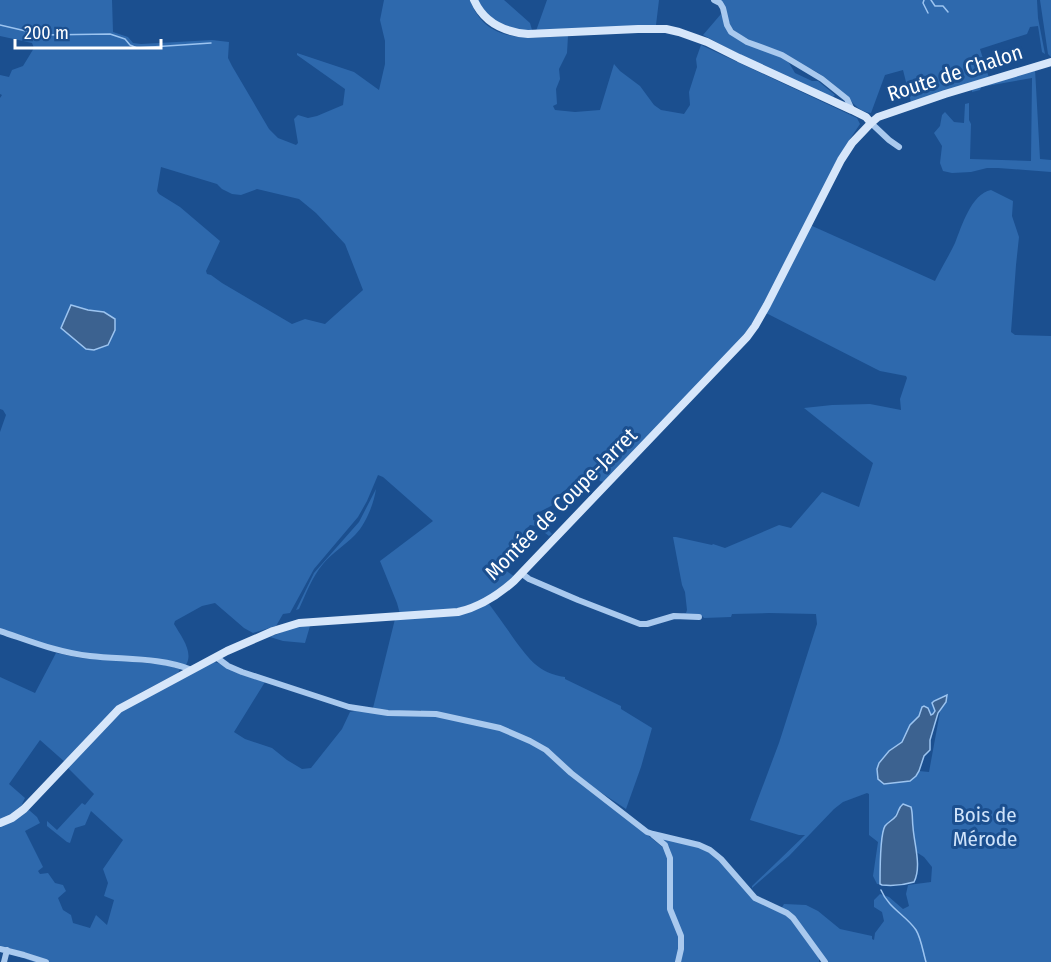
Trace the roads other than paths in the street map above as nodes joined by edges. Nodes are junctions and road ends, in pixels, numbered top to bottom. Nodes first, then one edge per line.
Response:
1 (474, 0) edge
2 (714, 0) edge
3 (1051, 62) edge
4 (852, 110) junction
5 (871, 123) junction
6 (899, 147) dead end
7 (521, 573) junction
8 (699, 616) dead end
9 (0, 631) edge
10 (216, 657) junction
11 (192, 670) junction
12 (1, 823) edge
13 (653, 834) junction
14 (3, 949) edge
15 (4, 962) edge
16 (46, 962) edge
17 (678, 962) edge
18 (825, 962) edge

1 - 4 main road
2 - 4 street
3 - 5 main road, Route de Chalon
4 - 5 main road
5 - 6 street
5 - 7 main road, Montée de Coupe-Jarret
7 - 8 street
7 - 10 main road, Montée de Coupe-Jarret
9 - 11 street
10 - 11 main road, Montée de Coupe-Jarret
10 - 13 street
11 - 12 main road, Montée de Coupe-Jarret
13 - 17 street
13 - 18 street
14 - 15 street
14 - 16 street

